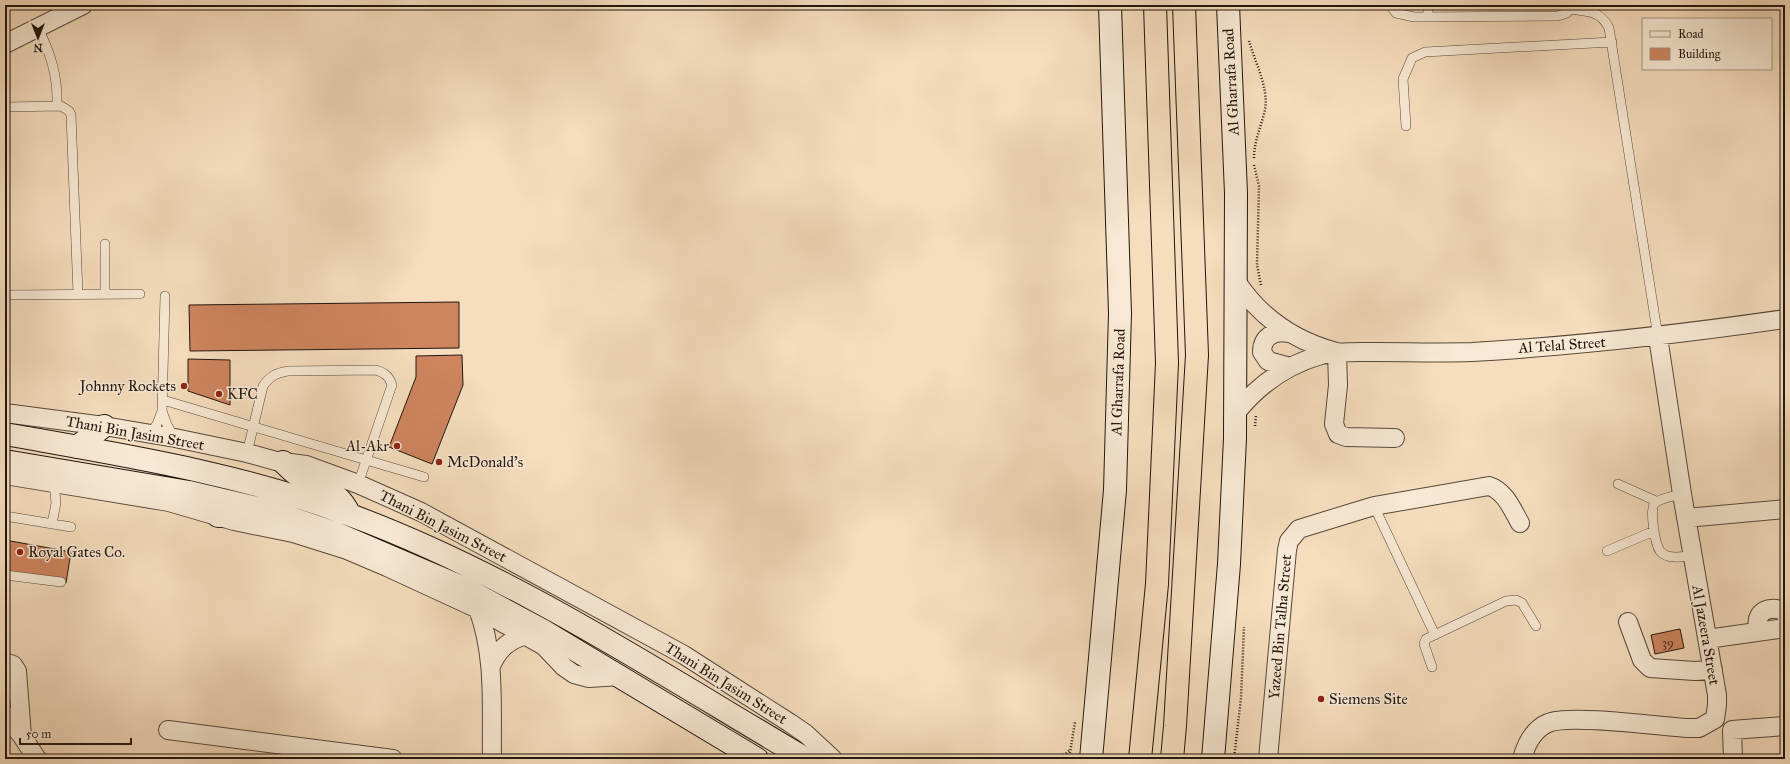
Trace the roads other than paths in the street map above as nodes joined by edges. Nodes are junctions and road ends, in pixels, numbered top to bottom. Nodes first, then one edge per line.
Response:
1 (83, 5) edge
2 (1110, 5) edge
3 (1155, 5) edge
4 (1184, 5) edge
5 (1228, 5) edge
6 (1390, 5) edge
7 (1428, 5) edge
8 (1570, 7) edge
9 (1428, 17) junction
10 (38, 28) junction
11 (7, 40) edge
12 (1612, 42) junction
13 (57, 106) junction
14 (5, 107) edge
15 (1406, 126) dead end
16 (105, 244) dead end
17 (1235, 279) junction
18 (78, 294) junction
19 (105, 294) junction
20 (140, 294) dead end
21 (5, 295) edge
22 (165, 296) dead end
23 (1785, 319) edge
24 (1288, 333) junction
25 (1658, 337) junction
26 (1337, 352) junction
27 (1290, 367) junction
28 (163, 400) junction
29 (162, 411) junction
30 (5, 412) edge
31 (1235, 414) junction
32 (104, 426) junction
33 (253, 426) junction
34 (5, 434) edge
35 (150, 434) junction
36 (175, 438) junction
37 (1396, 438) dead end
38 (77, 447) junction
39 (247, 453) junction
40 (365, 460) junction
41 (5, 461) edge
42 (283, 462) junction
43 (5, 475) edge
44 (424, 477) dead end
45 (54, 483) junction
46 (358, 484) junction
47 (1618, 484) dead end
48 (1682, 494) junction
49 (1656, 501) junction
50 (1374, 506) junction
51 (1785, 509) edge
52 (270, 511) junction
53 (350, 515) junction
54 (5, 516) edge
55 (218, 516) junction
56 (1686, 518) junction
57 (1520, 522) dead end
58 (52, 524) junction
59 (71, 527) dead end
60 (1654, 531) junction
61 (1607, 551) dead end
62 (1692, 555) junction
63 (5, 575) edge
64 (61, 582) dead end
65 (478, 609) junction
66 (1785, 612) edge
67 (1628, 622) dead end
68 (1785, 625) edge
69 (1536, 626) dead end
70 (1758, 632) junction
71 (526, 634) junction
72 (1435, 634) junction
73 (1707, 639) junction
74 (5, 662) edge
75 (491, 666) junction
76 (1432, 667) dead end
77 (1713, 670) junction
78 (621, 676) junction
79 (5, 715) edge
80 (1715, 719) junction
81 (1785, 726) edge
82 (168, 730) dead end
83 (1732, 730) junction
84 (22, 736) junction
85 (37, 759) edge
86 (393, 759) edge
87 (492, 759) edge
88 (757, 759) edge
89 (806, 759) edge
90 (833, 759) edge
91 (1091, 759) edge
92 (1140, 759) edge
93 (1172, 759) edge
94 (1213, 759) edge
95 (1268, 759) edge
96 (1522, 759) edge
97 (1733, 759) edge

1 - 10 street
2 - 91 main road, Al Gharrafa Road
3 - 92 highway
4 - 93 highway
5 - 17 main road, Al Gharrafa Road
6 - 9 lane
7 - 9 lane
8 - 9 lane
8 - 12 lane
10 - 11 street
10 - 13 lane
12 - 15 lane
12 - 25 lane
13 - 14 lane
13 - 18 lane
16 - 19 lane
17 - 24 street
17 - 31 main road, Al Gharrafa Road
18 - 19 lane
18 - 21 lane
19 - 20 lane
22 - 28 lane
23 - 25 street, Al Telal Street
24 - 26 street
24 - 27 street
25 - 26 street, Al Telal Street
25 - 48 street, Al Jazeera Street
26 - 27 street
26 - 37 street
27 - 31 street
28 - 29 lane
28 - 33 lane
29 - 35 lane
29 - 36 lane
30 - 32 street, Thani Bin Jasim Street
31 - 94 main road, Al Gharrafa Road
32 - 35 street, Thani Bin Jasim Street
32 - 38 main road
33 - 39 lane
33 - 40 lane
33 - 40 lane
34 - 38 main road, Thani Bin Jasim Street
35 - 36 street, Thani Bin Jasim Street
36 - 39 street, Thani Bin Jasim Street
38 - 53 main road, Thani Bin Jasim Street
39 - 42 street, Thani Bin Jasim Street
40 - 44 lane
40 - 46 lane
41 - 52 main road
42 - 46 street, Thani Bin Jasim Street
42 - 53 main road
43 - 45 street
45 - 55 street
45 - 58 lane
46 - 90 street, Thani Bin Jasim Street
47 - 49 lane
48 - 49 lane
48 - 56 street, Al Jazeera Street
49 - 60 lane
50 - 57 street, Yazeed Bin Talha Street
50 - 72 lane
50 - 95 street, Yazeed Bin Talha Street
51 - 56 street
52 - 55 main road
52 - 78 main road
53 - 89 main road, Thani Bin Jasim Street
54 - 58 lane
55 - 65 street
56 - 62 street, Al Jazeera Street
58 - 59 lane
60 - 61 lane
60 - 62 lane
62 - 73 street, Al Jazeera Street
63 - 64 lane
65 - 71 street
65 - 75 street
66 - 70 street
67 - 77 street
68 - 70 street
69 - 72 lane
70 - 73 street
71 - 75 street
71 - 78 street
72 - 76 lane
73 - 77 street, Al Jazeera Street
74 - 84 street
75 - 87 street
77 - 80 street, Al Jazeera Street
78 - 88 main road
79 - 84 street
80 - 83 street
80 - 96 street
81 - 83 street
82 - 86 street
83 - 97 street
84 - 85 street

